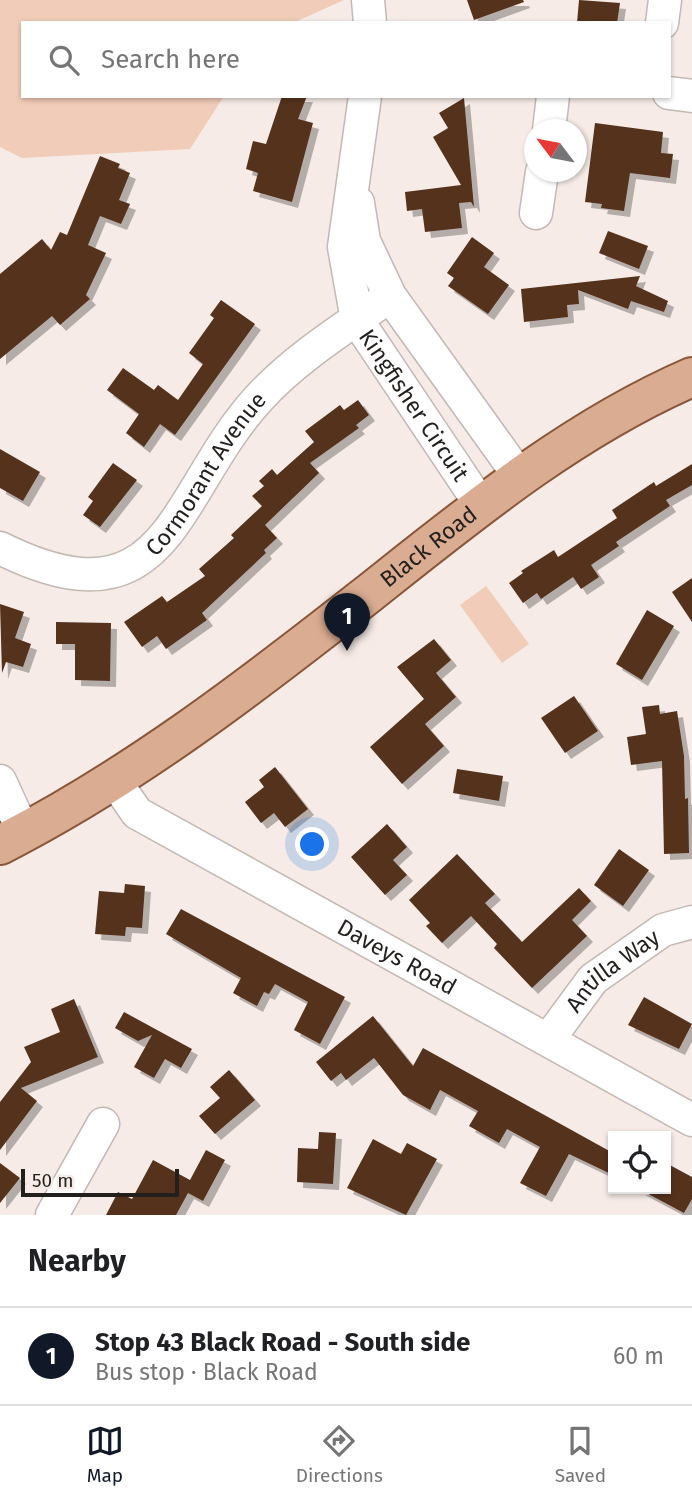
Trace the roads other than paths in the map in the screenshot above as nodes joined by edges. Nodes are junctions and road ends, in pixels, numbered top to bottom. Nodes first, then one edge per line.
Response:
1 (368, 0) edge
2 (666, 0) edge
3 (370, 21) edge
4 (662, 21) edge
5 (671, 93) edge
6 (692, 96) edge
7 (365, 98) edge
8 (553, 98) edge
9 (550, 119) edge
10 (354, 178) junction
11 (541, 182) edge
12 (536, 213) dead end
13 (390, 296) junction
14 (357, 320) junction
15 (692, 377) edge
16 (520, 477) junction
17 (481, 505) junction
18 (0, 548) edge
19 (0, 781) edge
20 (115, 781) junction
21 (12, 839) edge
22 (692, 922) edge
23 (548, 1040) junction
24 (692, 1120) edge
25 (103, 1124) dead end
26 (52, 1215) edge

1 - 3 street
2 - 4 street
5 - 6 street
7 - 10 street, Kingfisher Circuit
8 - 9 street
10 - 13 street, Kingfisher Circuit
10 - 14 street, Kingfisher Circuit
11 - 12 street
13 - 14 street, Cormorant Avenue
13 - 16 street, Kingfisher Circuit
14 - 17 street, Kingfisher Circuit
14 - 18 street, Cormorant Avenue
15 - 16 main road, Black Road
16 - 17 main road, Black Road
17 - 20 main road, Black Road
19 - 21 street
20 - 21 main road, Black Road
20 - 23 street, Daveys Road
22 - 23 street, Antilla Way
23 - 24 street, Daveys Road
25 - 26 street

